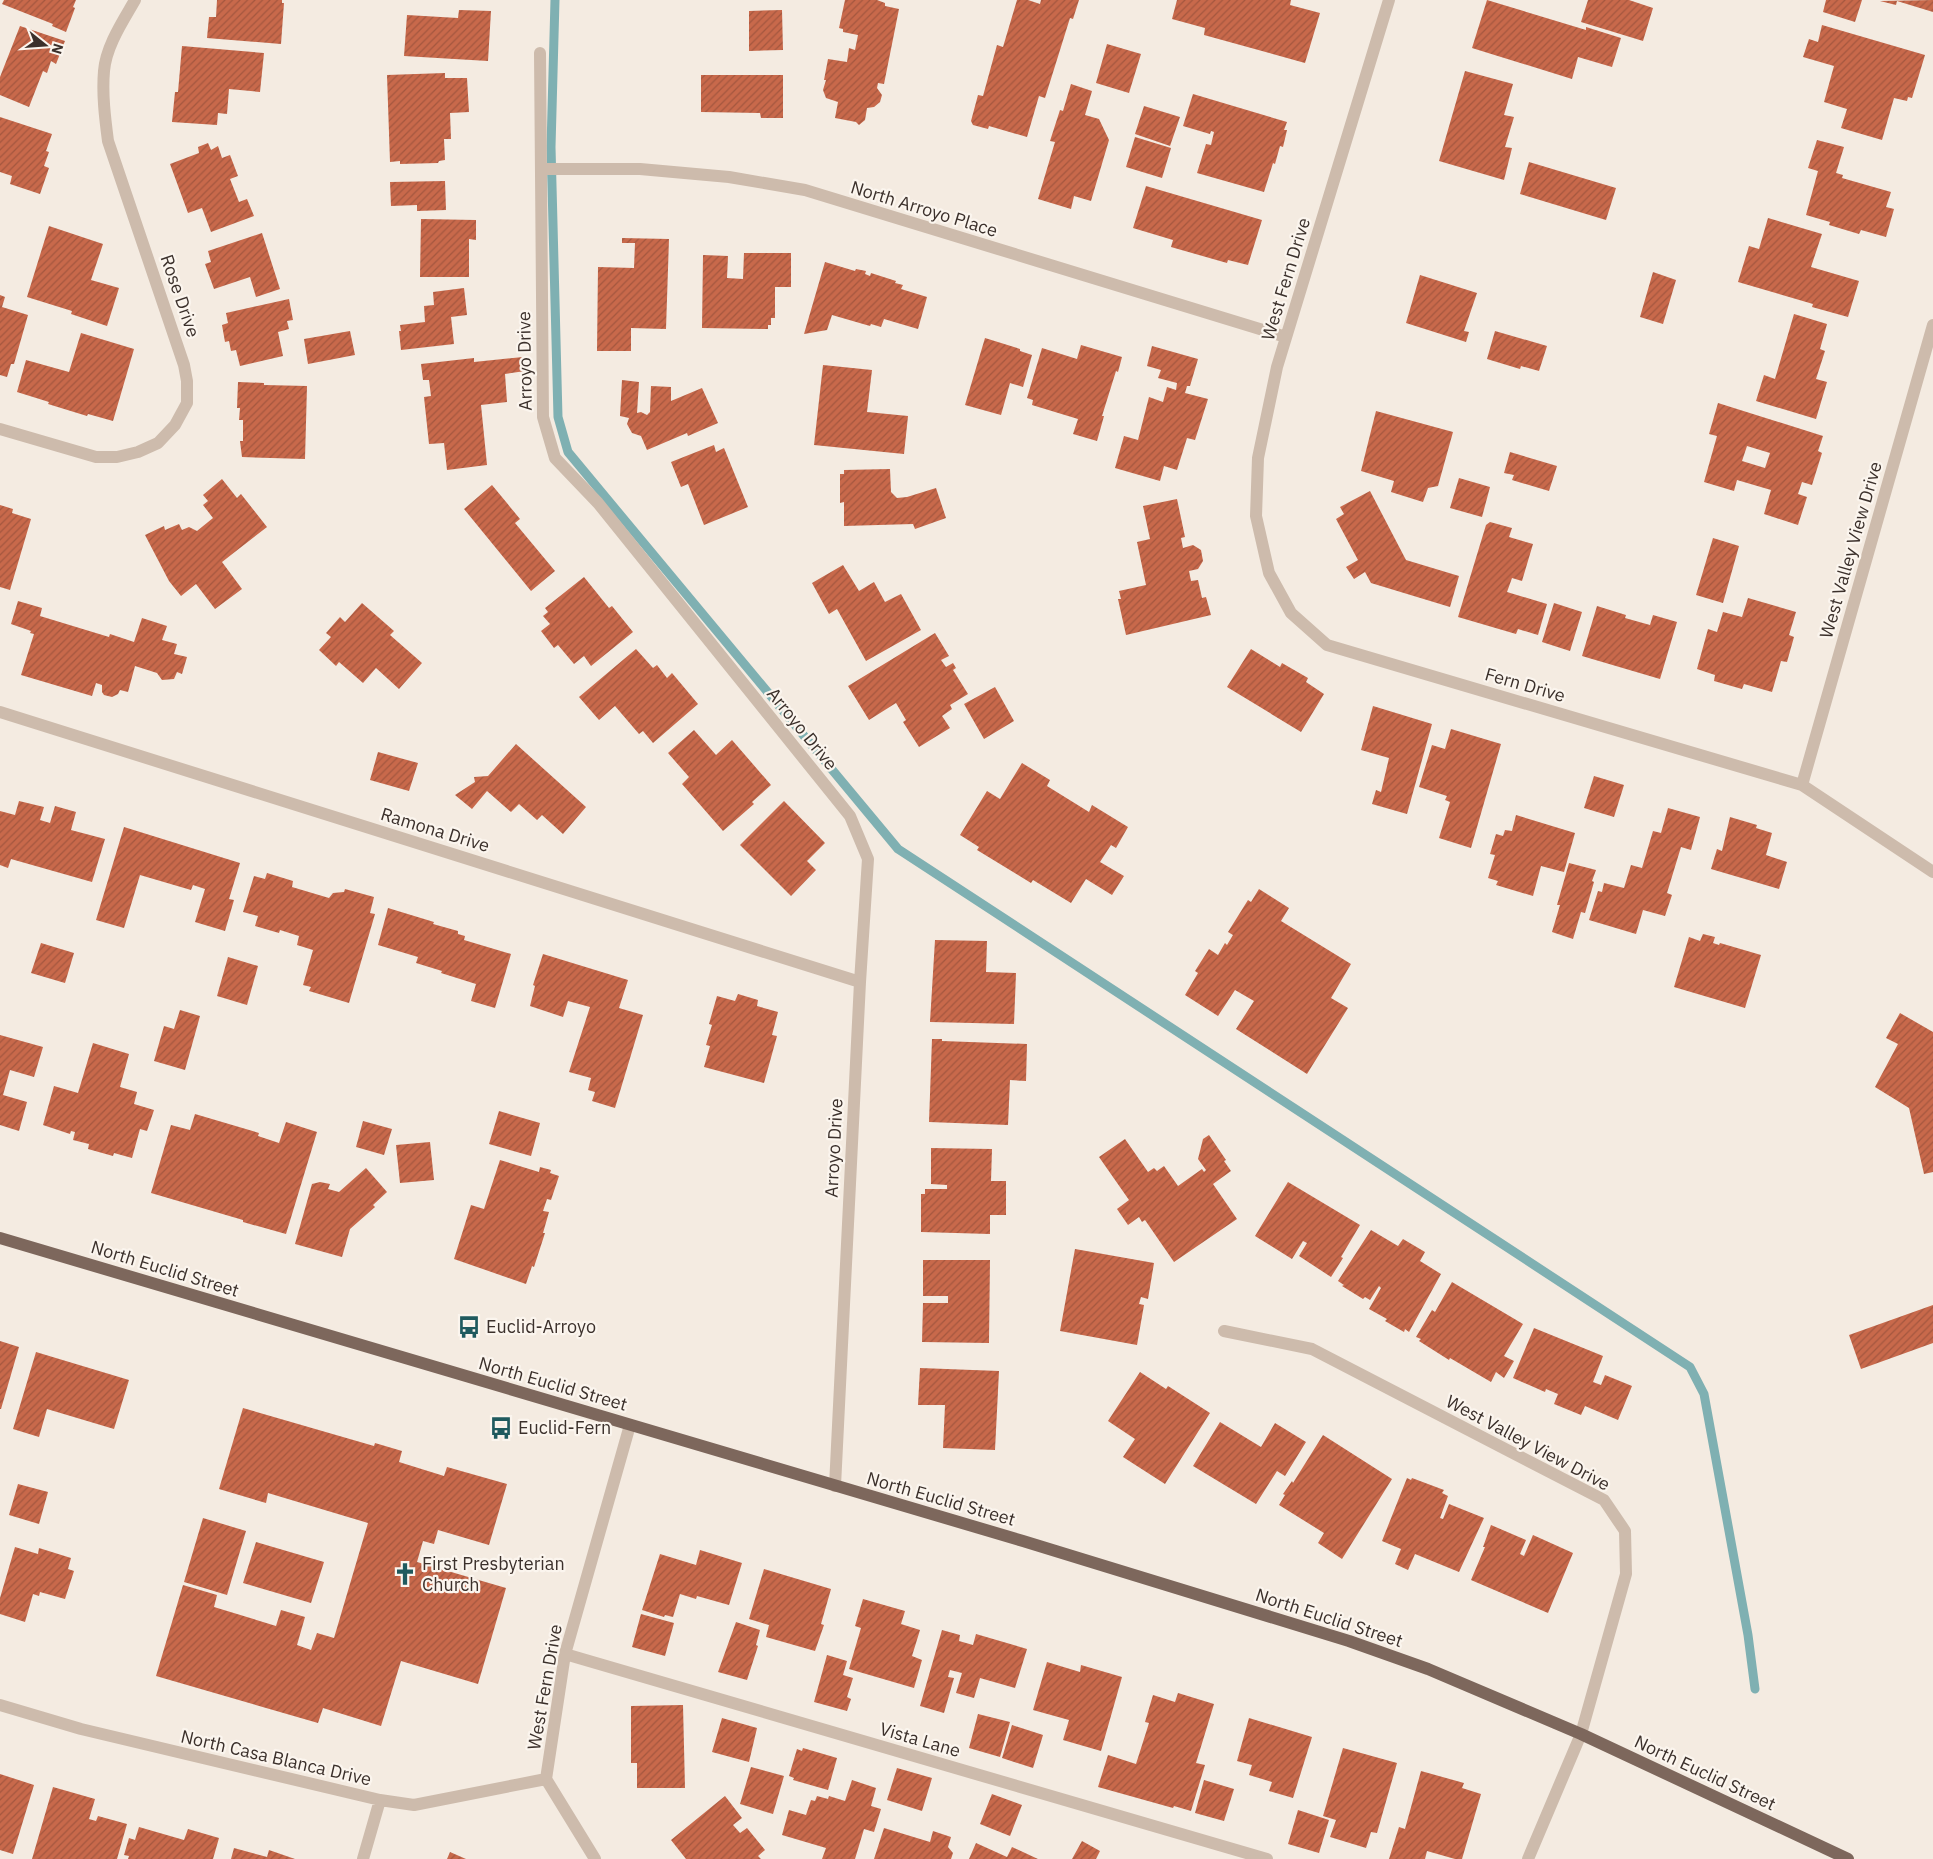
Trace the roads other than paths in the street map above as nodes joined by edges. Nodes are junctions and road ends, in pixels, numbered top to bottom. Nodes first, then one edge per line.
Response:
1 (135, 0) edge
2 (1389, 0) edge
3 (540, 53) dead end
4 (541, 168) junction
5 (1933, 325) edge
6 (1286, 337) junction
7 (0, 430) edge
8 (1269, 573) joint
9 (0, 712) edge
10 (1802, 785) junction
11 (1933, 872) edge
12 (860, 982) junction
13 (0, 1238) edge
14 (1224, 1331) dead end
15 (630, 1425) junction
16 (835, 1486) junction
17 (564, 1654) junction
18 (0, 1705) edge
19 (1581, 1734) junction
20 (546, 1779) junction
21 (380, 1800) junction
22 (363, 1859) edge
23 (595, 1859) edge
24 (1266, 1859) edge
25 (1528, 1859) edge
26 (1848, 1859) edge

1 - 7 street, Rose Drive
2 - 6 street, West Fern Drive
3 - 4 street, Arroyo Drive
4 - 6 street, North Arroyo Place
4 - 12 street, Arroyo Drive
5 - 10 street, West Valley View Drive
6 - 8 street, West Fern Drive
8 - 10 street, Fern Drive
9 - 12 street, Ramona Drive
10 - 11 street, Fern Drive
12 - 16 street, Arroyo Drive
13 - 15 main road, North Euclid Street
14 - 19 street, West Valley View Drive
15 - 16 main road, North Euclid Street
15 - 17 street, West Fern Drive
16 - 19 main road, North Euclid Street
17 - 20 street, West Fern Drive
17 - 24 street, Vista Lane
18 - 21 street, North Casa Blanca Drive
19 - 25 street, West Valley View Drive
19 - 26 main road, North Euclid Street
20 - 21 street, North Casa Blanca Drive
20 - 23 street
21 - 22 street

